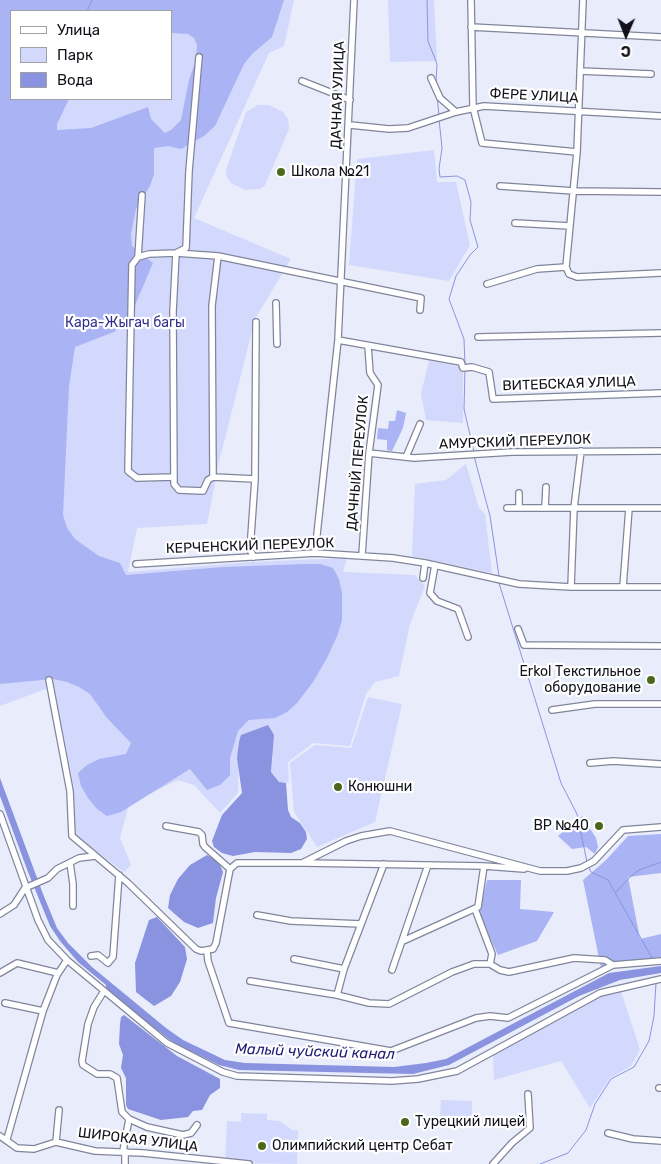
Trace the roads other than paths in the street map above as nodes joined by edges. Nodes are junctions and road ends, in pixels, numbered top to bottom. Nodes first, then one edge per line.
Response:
1 (354, 0) edge
2 (470, 0) edge
3 (583, 0) edge
4 (470, 27) junction
5 (581, 33) junction
6 (661, 37) edge
7 (199, 57) dead end
8 (580, 71) junction
9 (651, 74) dead end
10 (431, 78) dead end
11 (302, 81) dead end
12 (350, 100) junction
13 (473, 107) junction
14 (579, 111) junction
15 (456, 112) junction
16 (661, 116) edge
17 (350, 125) junction
18 (577, 152) junction
19 (500, 186) dead end
20 (574, 191) junction
21 (661, 192) edge
22 (142, 195) dead end
23 (515, 222) dead end
24 (570, 226) junction
25 (176, 253) junction
26 (218, 256) junction
27 (138, 257) junction
28 (566, 267) junction
29 (661, 273) edge
30 (342, 282) junction
31 (486, 284) dead end
32 (276, 303) dead end
33 (420, 310) dead end
34 (256, 322) dead end
35 (661, 333) edge
36 (478, 337) dead end
37 (338, 340) junction
38 (277, 344) dead end
39 (368, 346) junction
40 (661, 393) edge
41 (420, 424) dead end
42 (581, 451) junction
43 (661, 451) edge
44 (369, 453) junction
45 (406, 457) junction
46 (174, 477) junction
47 (213, 477) junction
48 (255, 479) junction
49 (546, 488) dead end
50 (519, 493) dead end
51 (507, 508) dead end
52 (520, 508) junction
53 (545, 508) junction
54 (574, 508) junction
55 (630, 508) junction
56 (661, 508) edge
57 (315, 554) junction
58 (362, 556) junction
59 (254, 557) junction
60 (425, 563) junction
61 (136, 564) dead end
62 (435, 565) junction
63 (423, 578) dead end
64 (571, 587) junction
65 (623, 588) junction
66 (661, 588) edge
67 (518, 629) dead end
68 (468, 637) dead end
69 (661, 646) edge
70 (49, 680) dead end
71 (661, 704) edge
72 (552, 710) dead end
73 (590, 763) dead end
74 (661, 764) edge
75 (0, 814) edge
76 (166, 826) dead end
77 (661, 827) edge
78 (95, 856) junction
79 (70, 863) junction
80 (302, 863) junction
81 (384, 864) junction
82 (428, 865) junction
83 (484, 866) junction
84 (230, 869) junction
85 (540, 871) junction
86 (119, 875) junction
87 (28, 887) junction
88 (73, 906) dead end
89 (475, 909) junction
90 (0, 914) edge
91 (257, 915) dead end
92 (361, 924) junction
93 (403, 941) junction
94 (207, 951) junction
95 (91, 956) dead end
96 (294, 959) dead end
97 (67, 960) junction
98 (661, 961) edge
99 (490, 964) junction
100 (613, 965) junction
101 (344, 969) junction
102 (392, 970) dead end
103 (0, 973) edge
104 (58, 973) junction
105 (661, 979) edge
106 (250, 981) dead end
107 (104, 991) junction
108 (337, 995) junction
109 (5, 1003) dead end
110 (43, 1011) junction
111 (528, 1094) dead end
112 (58, 1110) dead end
113 (128, 1119) junction
114 (197, 1124) dead end
115 (608, 1133) dead end
116 (3, 1137) edge
117 (661, 1141) edge
118 (56, 1142) junction
119 (124, 1151) junction
120 (125, 1164) edge
121 (244, 1164) edge
122 (249, 1164) edge
123 (493, 1164) edge

1 - 12 street, ДАЧНАЯ УЛИЦА
2 - 4 street
3 - 5 street
4 - 5 street
4 - 13 street
5 - 6 street
5 - 8 street
7 - 25 street
8 - 9 street
8 - 14 street
10 - 15 street
11 - 12 street
12 - 17 street, ДАЧНАЯ УЛИЦА
13 - 14 street, ФЕРЕ УЛИЦА
13 - 15 street, ФЕРЕ УЛИЦА
13 - 18 street
14 - 16 street, ФЕРЕ УЛИЦА
14 - 18 street
15 - 17 street, ФЕРЕ УЛИЦА
17 - 30 street, ДАЧНАЯ УЛИЦА
18 - 20 street
19 - 20 street
20 - 21 street
20 - 24 street
22 - 27 street
23 - 24 street
24 - 28 street
25 - 26 street
25 - 27 street
25 - 46 street
26 - 30 street
26 - 47 street
27 - 46 street
28 - 29 street
28 - 31 street
30 - 33 street
30 - 37 street, ДАЧНАЯ УЛИЦА
32 - 38 street
34 - 48 street
35 - 36 street
37 - 39 street
37 - 57 street, ДАЧНАЯ УЛИЦА
39 - 40 street, ВИТЕБСКАЯ УЛИЦА
39 - 44 street, ДАЧНЫЙ ПЕРЕУЛОК
41 - 45 street
42 - 43 street, АМУРСКИЙ ПЕРЕУЛОК
42 - 45 street, АМУРСКИЙ ПЕРЕУЛОК
42 - 54 street
44 - 45 street, АМУРСКИЙ ПЕРЕУЛОК
44 - 58 street, ДАЧНЫЙ ПЕРЕУЛОК
46 - 47 street
47 - 48 street
48 - 59 street
49 - 53 street
50 - 52 street
51 - 52 street
52 - 53 street
53 - 54 street
54 - 55 street
54 - 64 street
55 - 56 street
55 - 65 street
57 - 58 street, КЕРЧЕНСКИЙ ПЕРЕУЛОК
57 - 59 street, КЕРЧЕНСКИЙ ПЕРЕУЛОК
58 - 60 street, КЕРЧЕНСКИЙ ПЕРЕУЛОК
59 - 61 street, КЕРЧЕНСКИЙ ПЕРЕУЛОК
60 - 62 street, КЕРЧЕНСКИЙ ПЕРЕУЛОК
60 - 63 street
62 - 64 street, КЕРЧЕНСКИЙ ПЕРЕУЛОК
62 - 68 street
64 - 65 street, КЕРЧЕНСКИЙ ПЕРЕУЛОК
65 - 66 street, КЕРЧЕНСКИЙ ПЕРЕУЛОК
67 - 69 street
70 - 78 street
71 - 72 street
73 - 74 street
75 - 87 street
76 - 84 street
77 - 85 street
78 - 79 street
78 - 86 street
79 - 87 street
79 - 88 street
80 - 81 street
80 - 84 street
80 - 85 street
81 - 82 street
81 - 92 street
82 - 83 street
82 - 93 street
83 - 85 street
83 - 89 street
84 - 94 street
86 - 94 street
86 - 95 street
87 - 90 street
87 - 97 street
89 - 93 street
89 - 99 street
91 - 92 street
92 - 101 street
93 - 102 street
94 - 100 street
96 - 101 street
97 - 104 street
97 - 107 street
98 - 100 street
99 - 100 street
99 - 108 street
101 - 108 street
103 - 104 street
104 - 110 street
105 - 107 street
106 - 108 street
107 - 113 street
109 - 110 street
110 - 116 street
111 - 123 street
112 - 118 street
113 - 114 street
113 - 119 street
115 - 117 street
116 - 118 street, ШИРОКАЯ УЛИЦА
118 - 119 street, ШИРОКАЯ УЛИЦА
119 - 120 street
119 - 121 street, ШИРОКАЯ УЛИЦА
121 - 122 street, ШИРОКАЯ УЛИЦА

